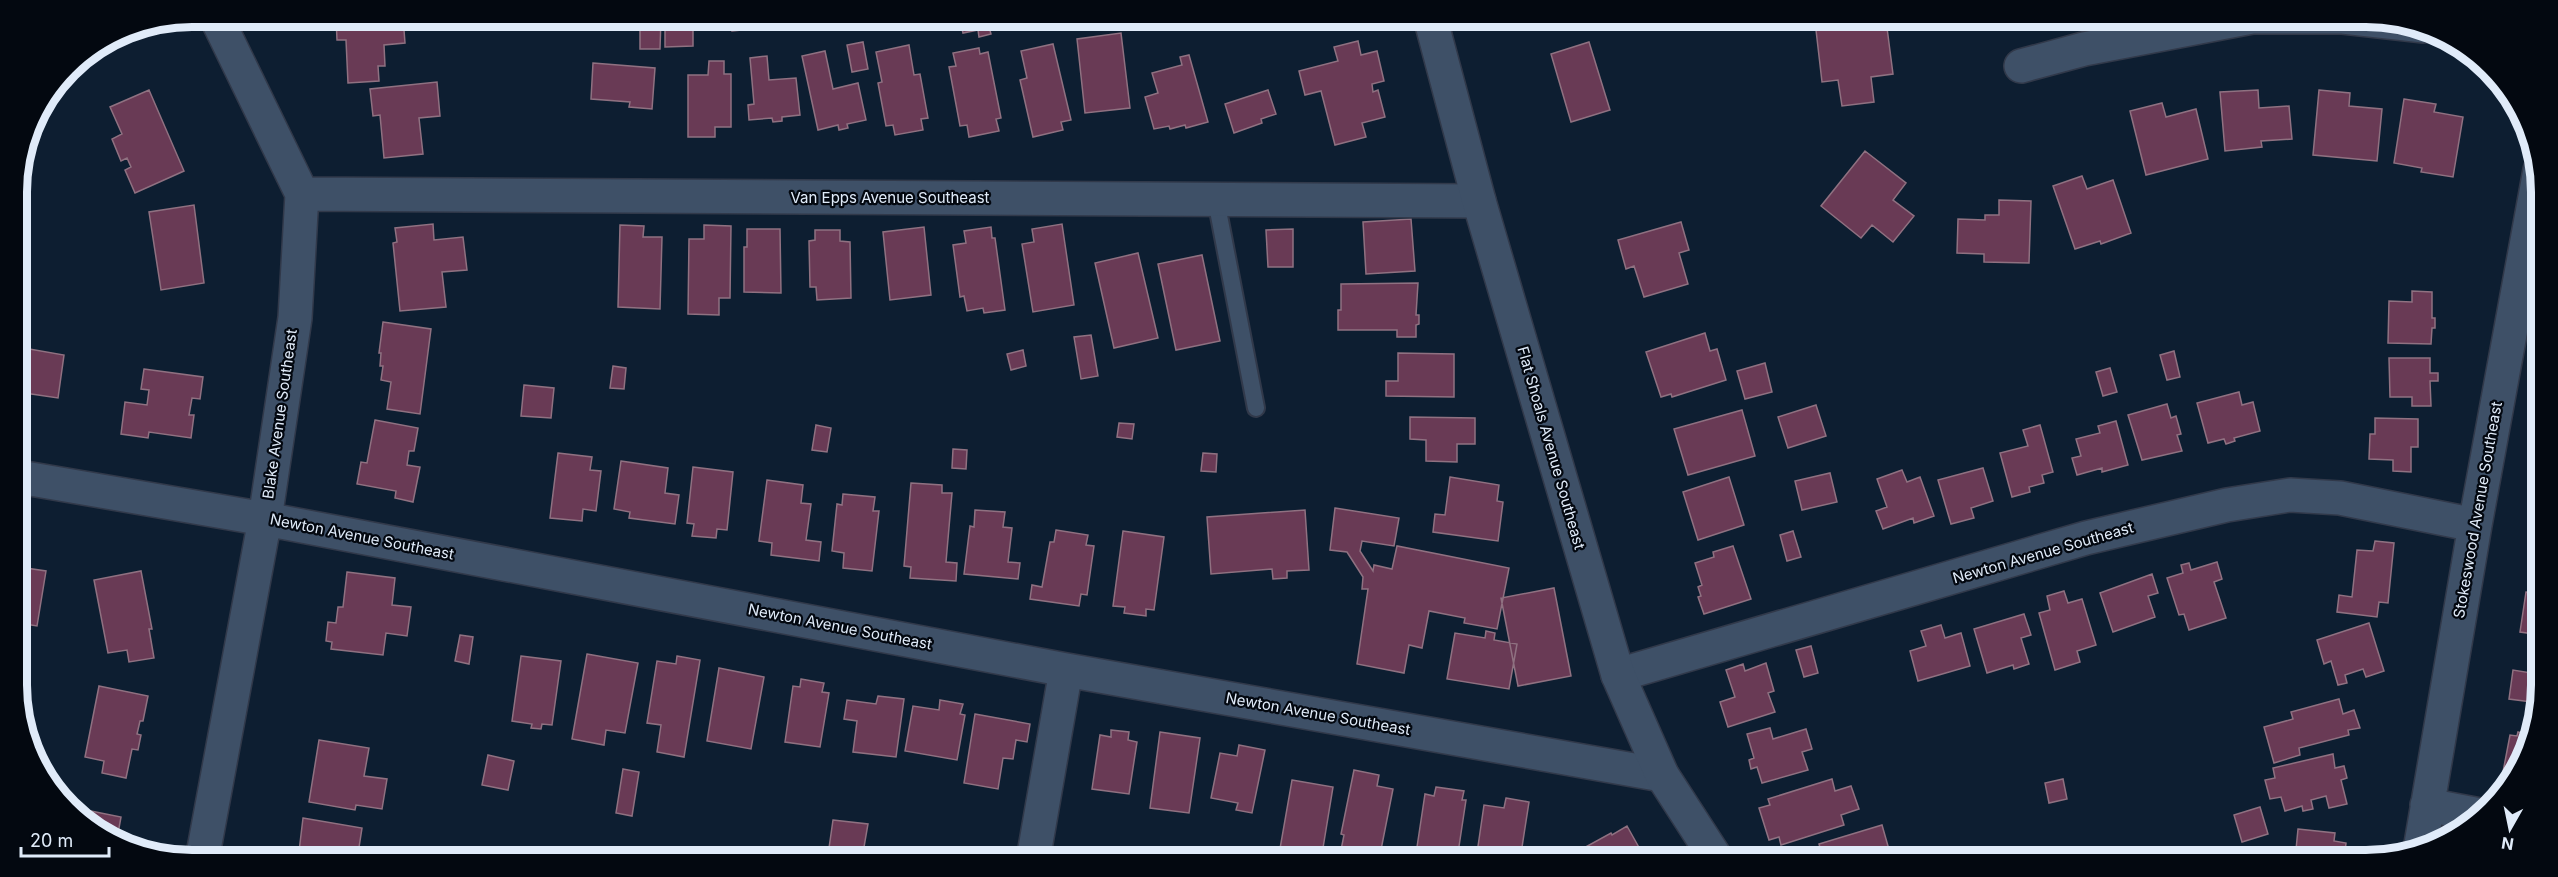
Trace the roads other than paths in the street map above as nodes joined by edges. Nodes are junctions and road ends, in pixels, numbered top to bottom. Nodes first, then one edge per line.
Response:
1 (221, 27) edge
2 (1433, 27) edge
3 (2200, 27) edge
4 (2021, 66) dead end
5 (302, 194) junction
6 (1216, 200) junction
7 (1479, 201) junction
8 (2531, 275) edge
9 (2528, 310) edge
10 (1256, 408) dead end
11 (27, 479) edge
12 (265, 519) junction
13 (2475, 525) junction
14 (1066, 670) junction
15 (1618, 675) junction
16 (1662, 775) junction
17 (2427, 805) junction
18 (2470, 813) edge
19 (2422, 840) edge
20 (204, 850) edge
21 (1035, 850) edge
22 (1711, 850) edge

1 - 5 street, Blake Avenue Southeast
2 - 7 street, Flat Shoals Avenue Southeast
3 - 4 street
5 - 6 street, Van Epps Avenue Southeast
5 - 12 street, Blake Avenue Southeast
6 - 7 street, Van Epps Avenue Southeast
6 - 10 lane
7 - 15 street, Flat Shoals Avenue Southeast
8 - 9 street, Stokeswood Avenue Southeast
9 - 13 street, Stokeswood Avenue Southeast
11 - 12 street, Newton Avenue Southeast
12 - 14 street, Newton Avenue Southeast
12 - 20 street, Blake Avenue Southeast
13 - 15 street, Newton Avenue Southeast
13 - 17 street, Stokeswood Avenue Southeast
14 - 16 street, Newton Avenue Southeast
14 - 21 street
15 - 16 street, Flat Shoals Avenue Southeast
16 - 22 street, Flat Shoals Avenue Southeast
17 - 18 street
17 - 19 street, Stokeswood Avenue Southeast

